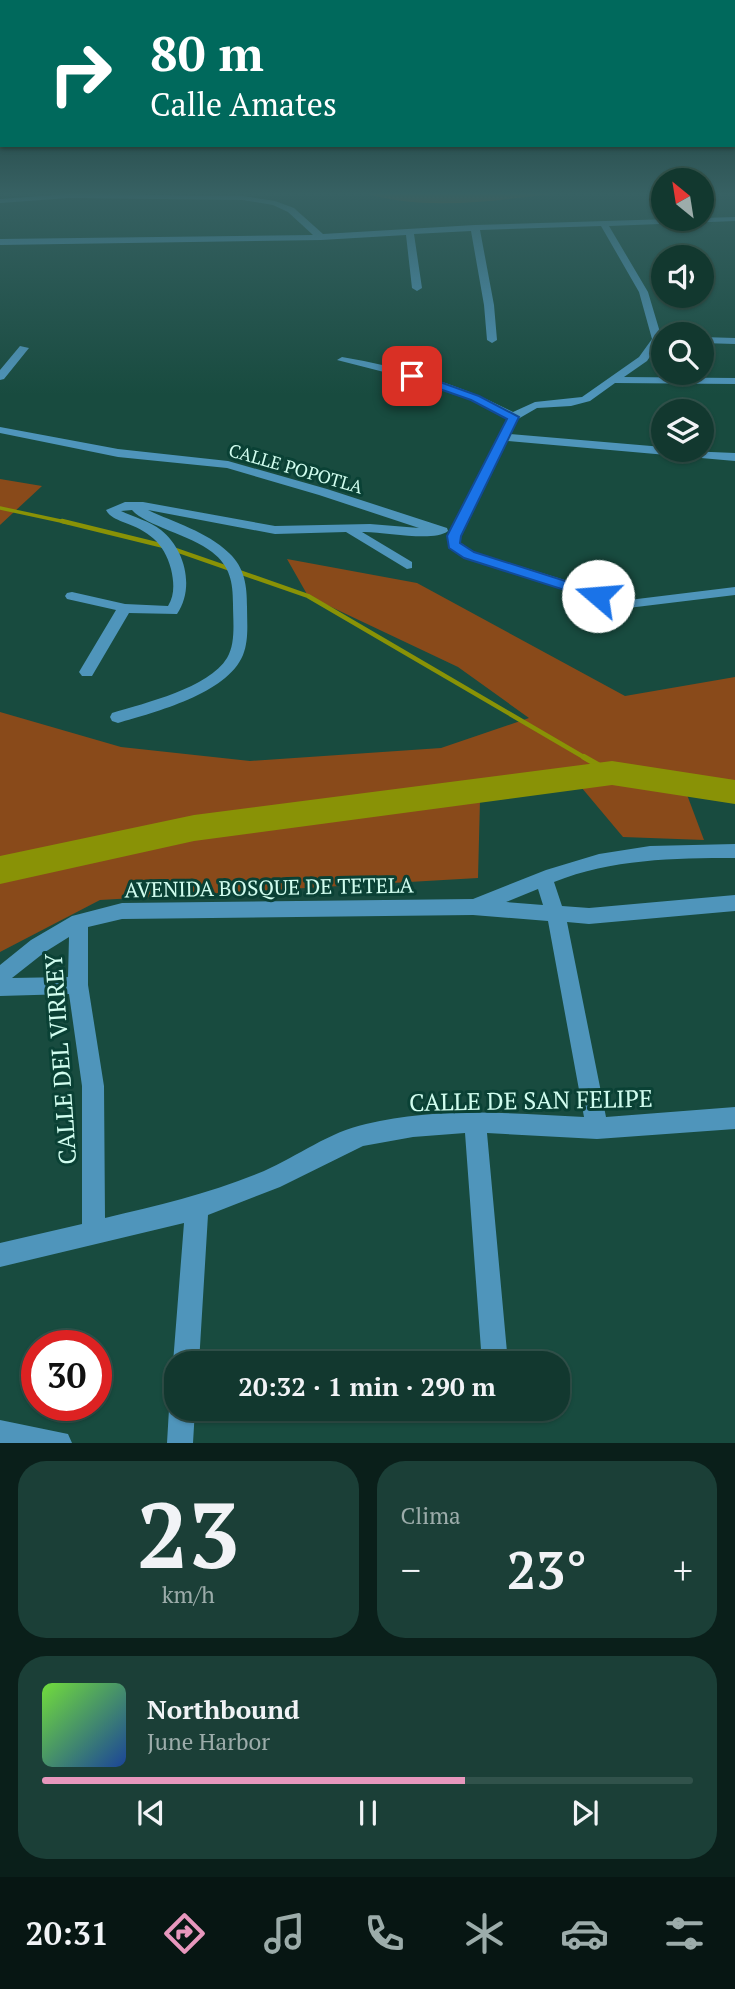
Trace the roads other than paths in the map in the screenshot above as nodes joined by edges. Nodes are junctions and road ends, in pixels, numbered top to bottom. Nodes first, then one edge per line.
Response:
1 (414, 260) edge
2 (481, 260) edge
3 (627, 260) edge
4 (417, 288) dead end
5 (656, 322) edge
6 (492, 340) dead end
7 (714, 340) edge
8 (735, 341) edge
9 (24, 348) dead end
10 (651, 350) edge
11 (342, 360) dead end
12 (0, 377) edge
13 (613, 380) junction
14 (735, 381) edge
15 (513, 417) junction
16 (0, 430) edge
17 (504, 437) junction
18 (735, 457) edge
19 (133, 507) junction
20 (349, 530) junction
21 (448, 534) junction
22 (407, 565) dead end
23 (735, 591) edge
24 (72, 596) dead end
25 (125, 608) junction
26 (87, 671) dead end
27 (118, 717) dead end
28 (735, 851) edge
29 (544, 880) junction
30 (735, 903) edge
31 (473, 907) junction
32 (556, 915) junction
33 (79, 922) junction
34 (0, 976) edge
35 (78, 985) junction
36 (0, 987) edge
37 (735, 1118) edge
38 (475, 1122) junction
39 (597, 1128) junction
40 (197, 1208) junction
41 (94, 1234) junction
42 (0, 1255) edge
43 (187, 1351) edge
44 (494, 1351) edge
45 (181, 1421) edge
46 (0, 1433) edge
47 (59, 1443) edge
48 (180, 1443) edge

1 - 4 street
2 - 6 street
3 - 5 street
7 - 8 street
9 - 12 street
10 - 13 street
11 - 15 street
13 - 14 street
13 - 15 street
15 - 17 street
16 - 21 street, CALLE POPOTLA
17 - 18 street
17 - 21 street
19 - 20 street
19 - 25 street
19 - 27 street
20 - 21 street
20 - 22 street
21 - 23 street
24 - 25 street
25 - 26 street
28 - 29 street, AVENIDA BOSQUE DE TETELA
29 - 31 street, AVENIDA BOSQUE DE TETELA
29 - 32 street
30 - 32 street, AVENIDA BOSQUE DE TETELA
31 - 32 street, AVENIDA BOSQUE DE TETELA
31 - 33 street, AVENIDA BOSQUE DE TETELA
32 - 39 street
33 - 34 street, AVENIDA BOSQUE DE TETELA
33 - 35 street, CALLE DEL VIRREY
35 - 36 street
35 - 41 street, CALLE DEL VIRREY
37 - 39 street, CALLE DE SAN FELIPE
38 - 39 street, CALLE DE SAN FELIPE
38 - 40 street, CALLE DE SAN FELIPE
38 - 44 street
40 - 41 street, CALLE DE SAN FELIPE
40 - 43 street
41 - 42 street, CALLE DE SAN FELIPE
45 - 48 street
46 - 47 street

